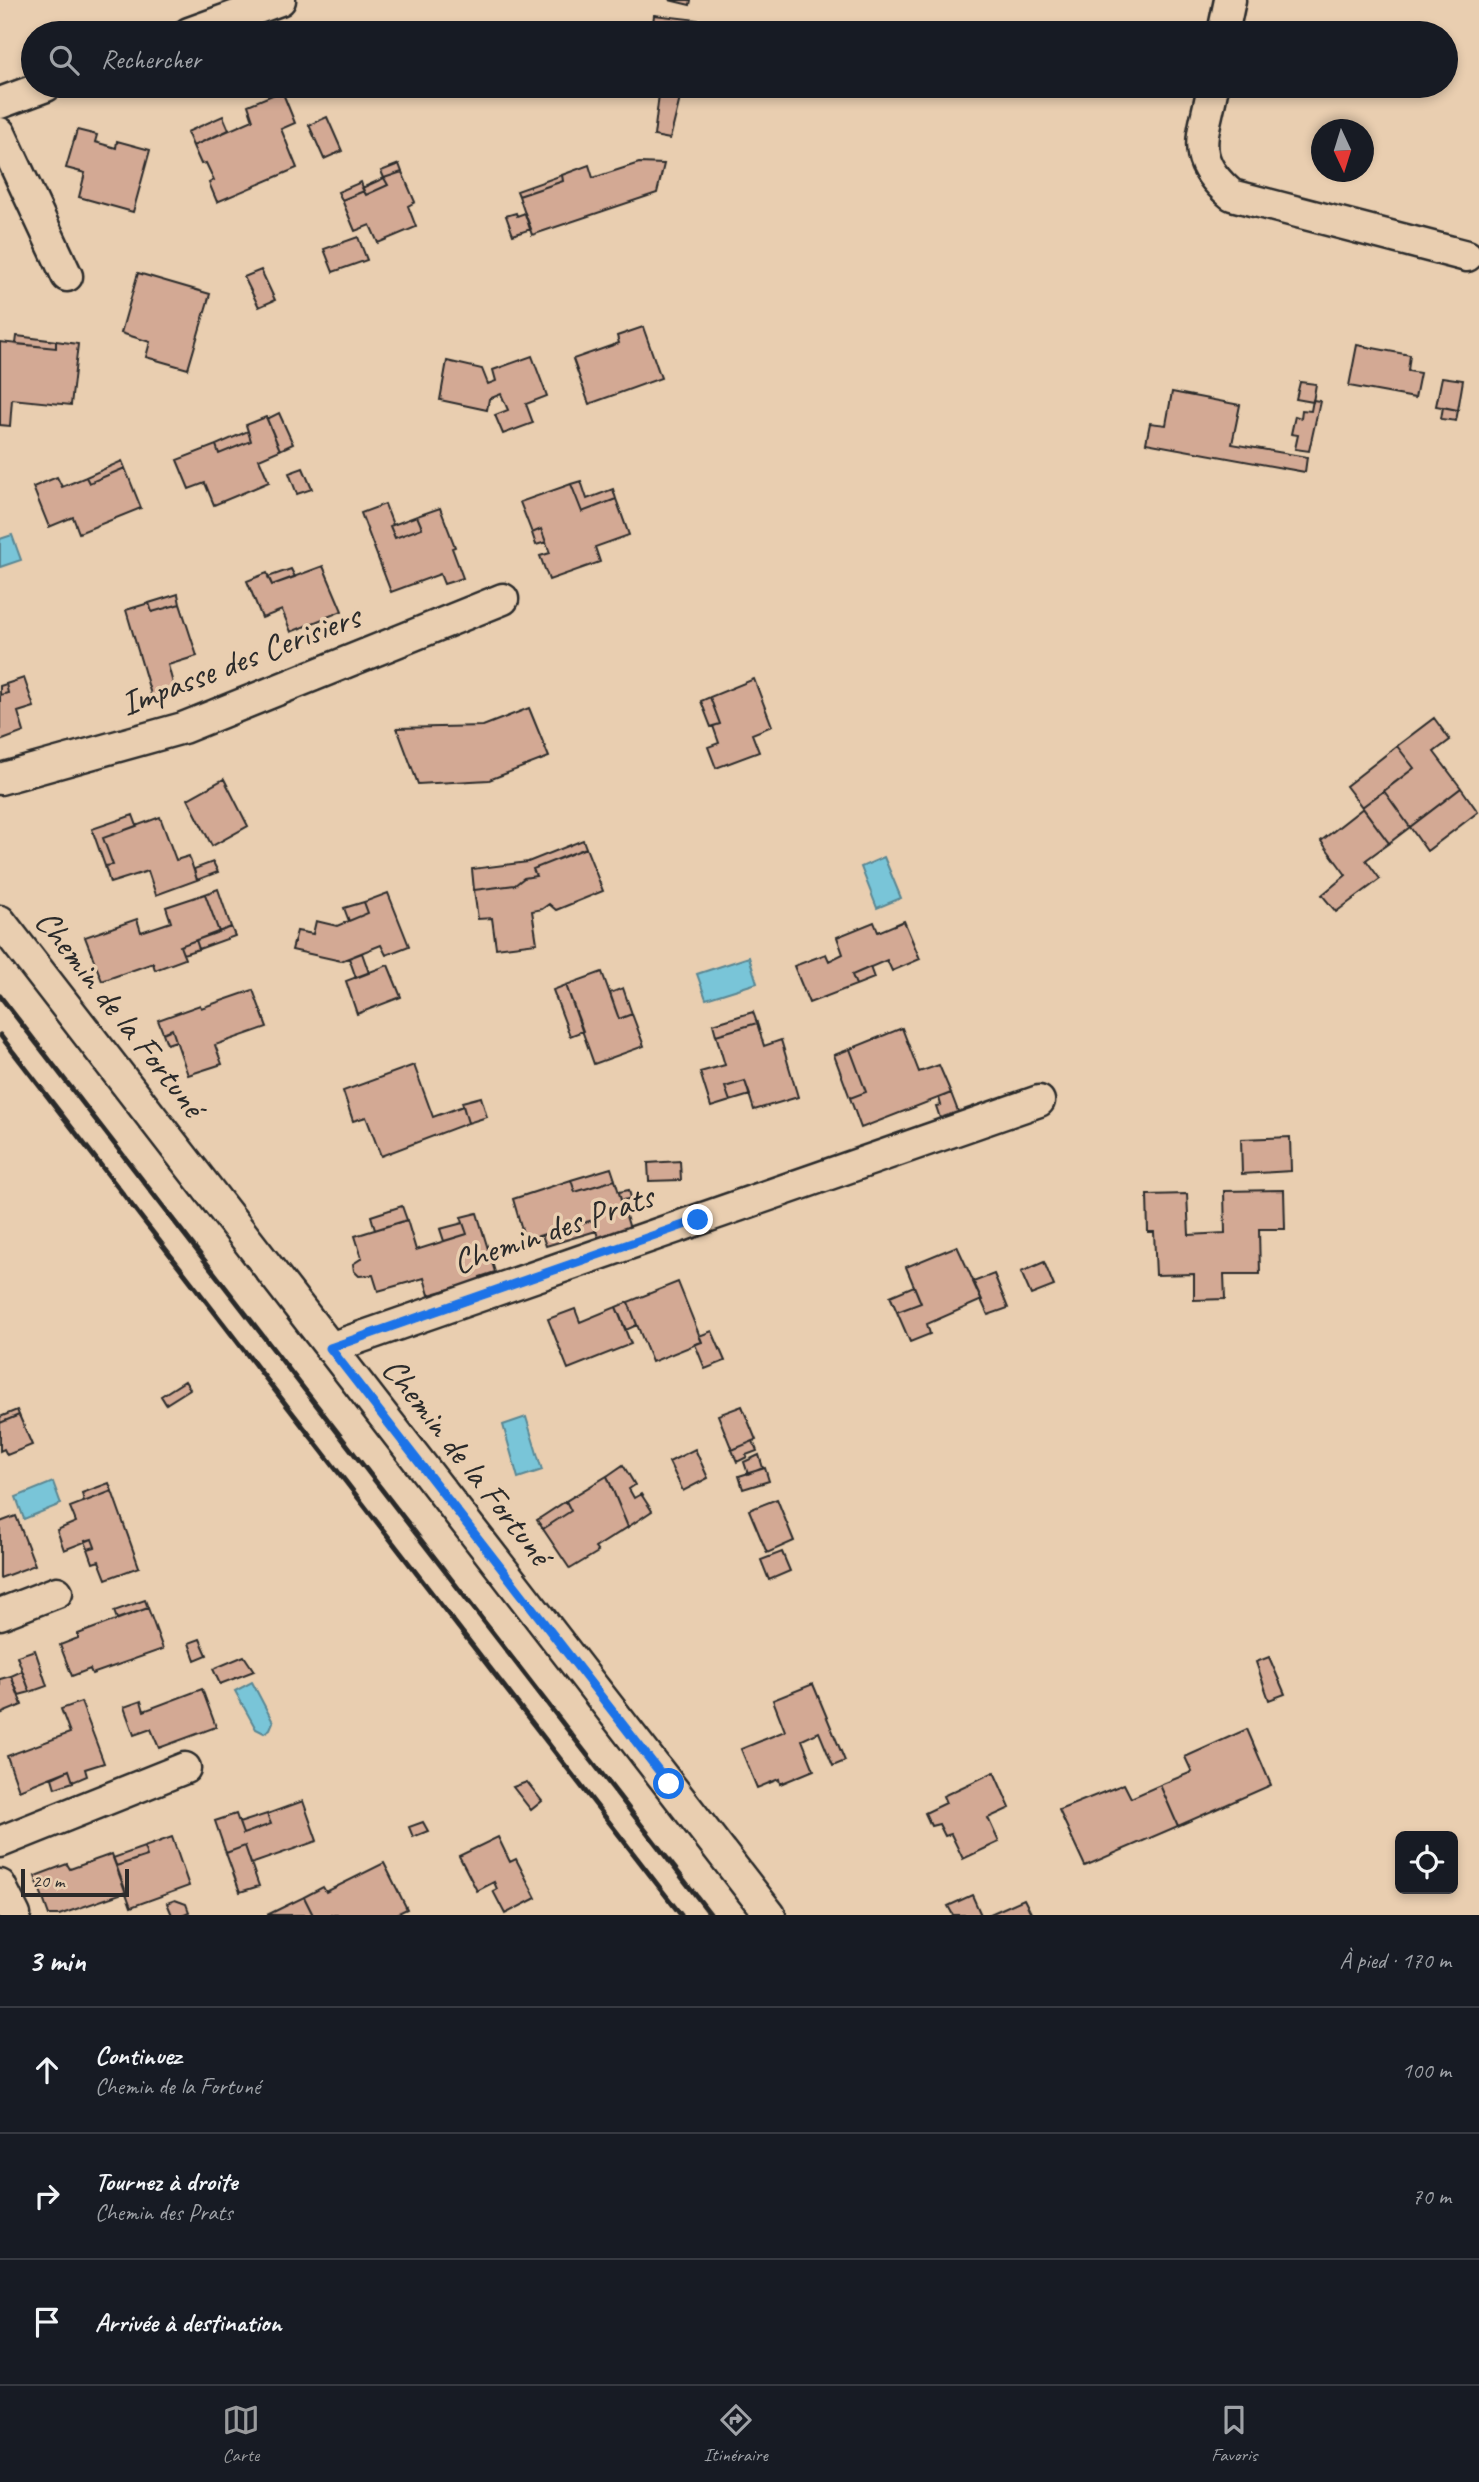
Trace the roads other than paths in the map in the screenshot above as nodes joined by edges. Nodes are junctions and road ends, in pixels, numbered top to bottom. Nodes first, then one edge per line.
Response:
1 (280, 0) edge
2 (1230, 0) edge
3 (223, 21) edge
4 (1226, 21) edge
5 (21, 95) edge
6 (1211, 98) edge
7 (0, 103) edge
8 (0, 133) edge
9 (1466, 256) dead end
10 (67, 276) dead end
11 (503, 599) dead end
12 (0, 779) edge
13 (0, 921) edge
14 (1039, 1101) dead end
15 (330, 1348) junction
16 (57, 1592) dead end
17 (0, 1614) edge
18 (185, 1768) dead end
19 (0, 1842) edge
20 (0, 1885) edge
21 (15, 1915) edge
22 (770, 1915) edge

1 - 3 street
2 - 4 street
5 - 7 street
6 - 9 street
8 - 10 street
11 - 12 street, Impasse des Cerisiers
13 - 15 street, Chemin de la Fortuné
14 - 15 street, Chemin des Prats
15 - 22 street, Chemin de la Fortuné
16 - 17 street
18 - 19 street
20 - 21 street

